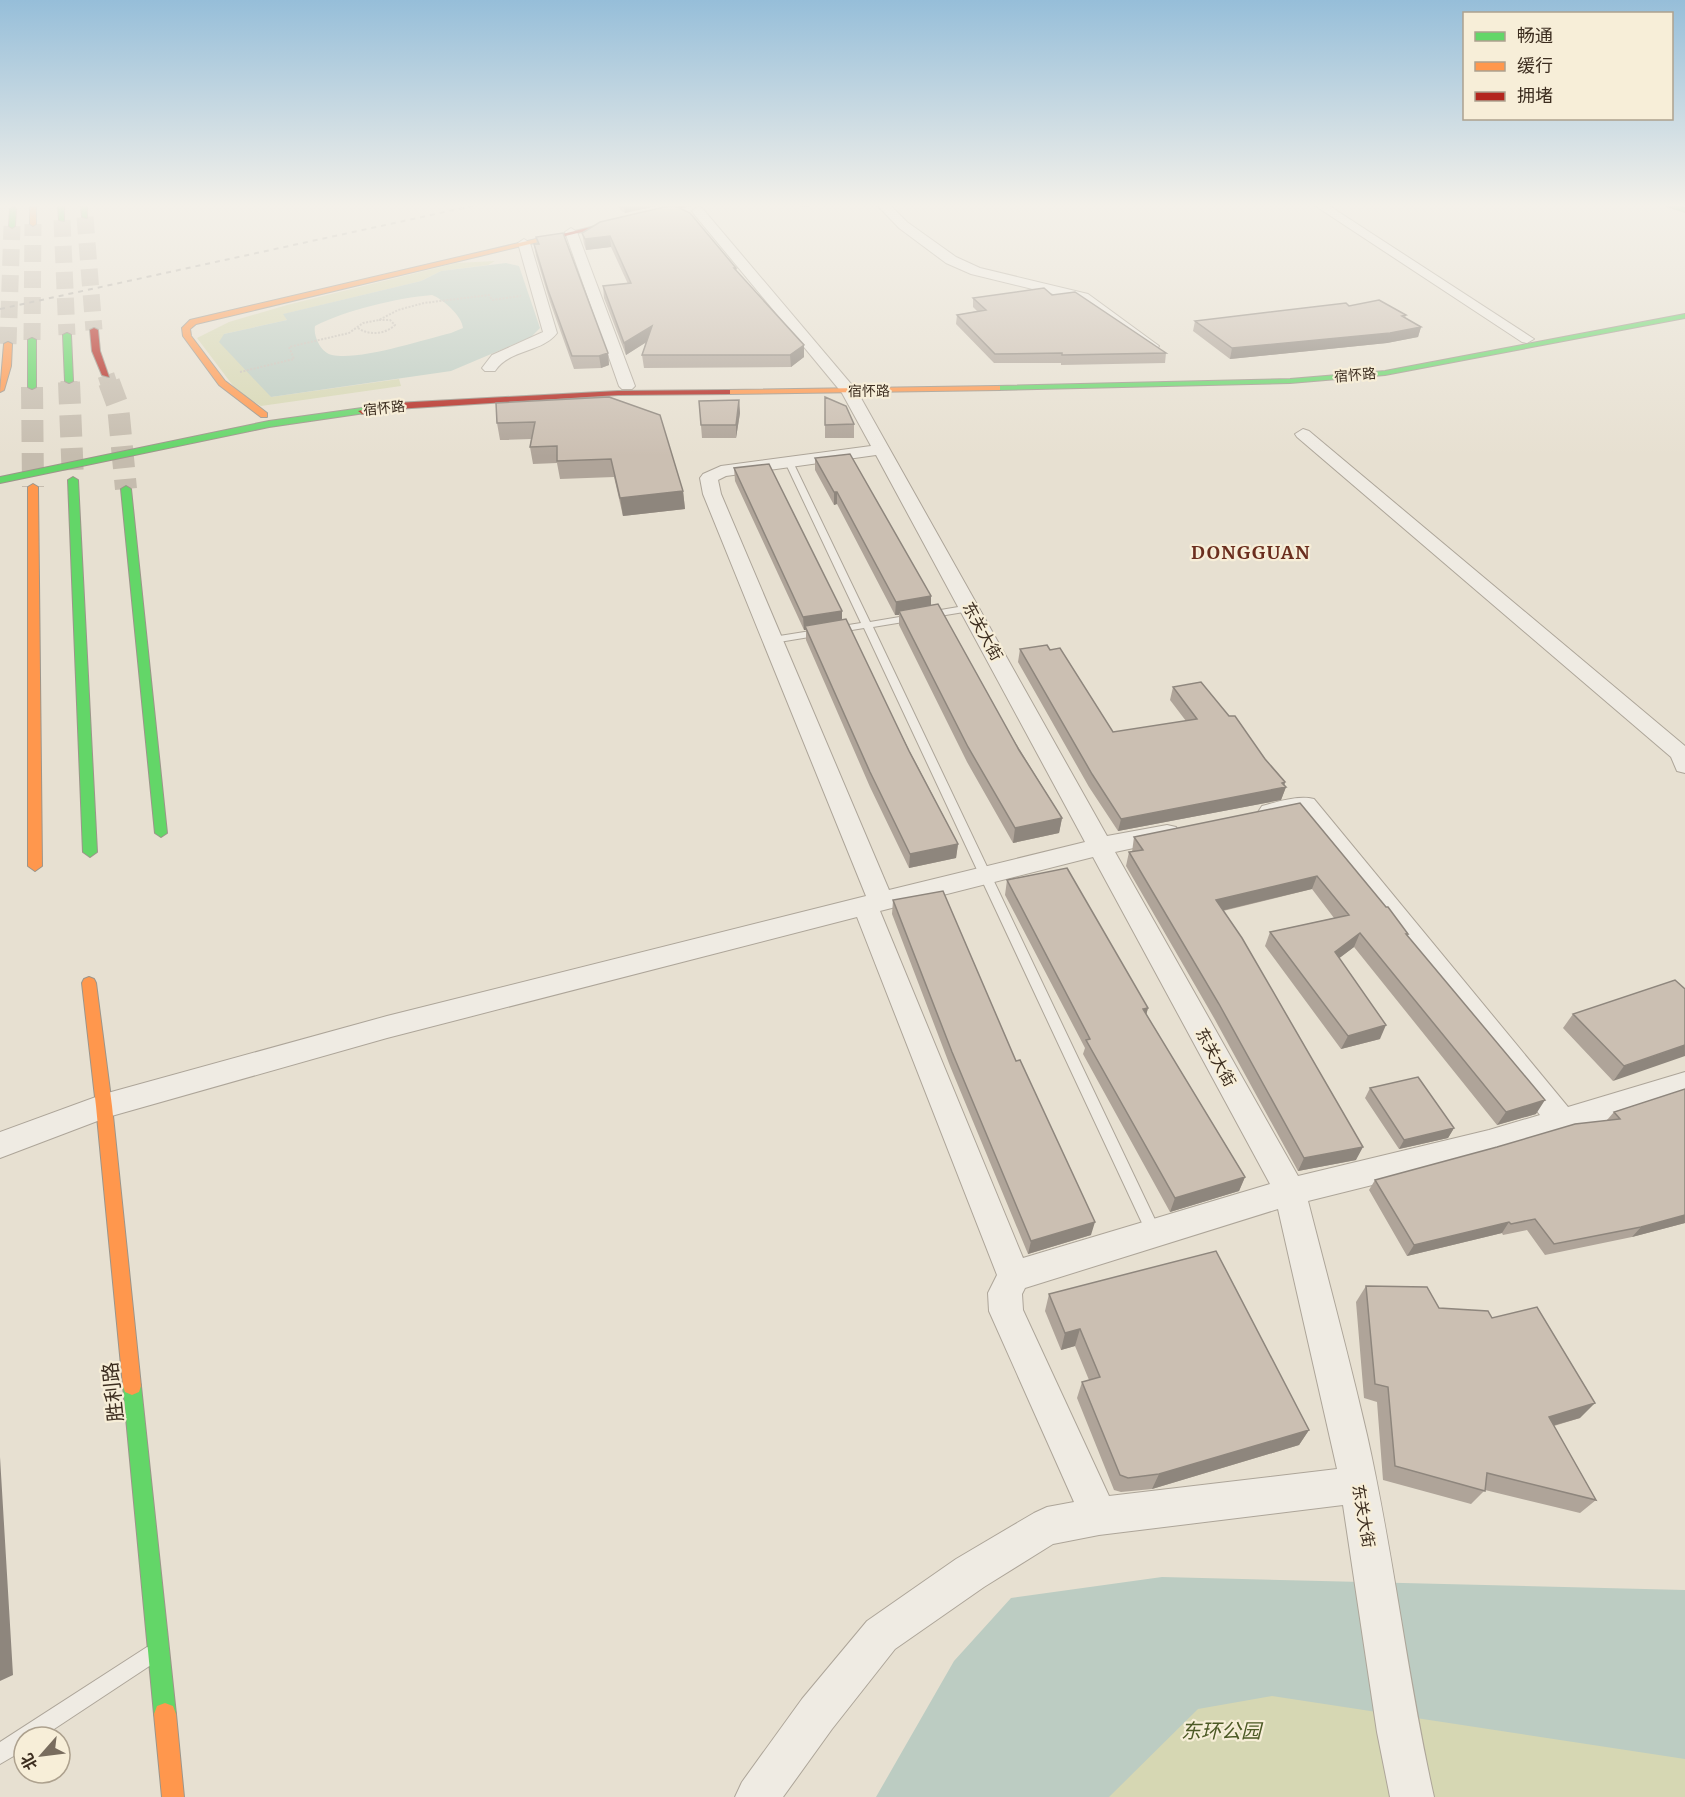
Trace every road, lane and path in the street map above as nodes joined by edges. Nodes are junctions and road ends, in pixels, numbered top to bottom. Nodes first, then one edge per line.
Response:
1 (332, 289) edge
2 (537, 289) edge
3 (592, 289) edge
4 (763, 289) edge
5 (1050, 289) edge
6 (1450, 289) edge
7 (523, 296) dead end
8 (1685, 307) edge
9 (1685, 316) edge
10 (379, 320) junction
11 (358, 328) junction
12 (94, 330) tunnel mouth
13 (67, 335) tunnel mouth
14 (1527, 339) junction
15 (32, 340) tunnel mouth
16 (8, 344) tunnel mouth
17 (1152, 346) edge
18 (490, 368) dead end
19 (241, 372) dead end
20 (106, 375) tunnel mouth
21 (69, 381) tunnel mouth
22 (627, 386) junction
23 (32, 387) tunnel mouth
24 (846, 387) junction
25 (0, 390) edge
26 (264, 415) junction
27 (1303, 434) dead end
28 (882, 449) junction
29 (789, 462) junction
30 (55, 463) junction
31 (0, 470) edge
32 (0, 480) edge
33 (73, 480) tunnel mouth
34 (33, 487) tunnel mouth
35 (126, 489) tunnel mouth
36 (970, 609) junction
37 (867, 625) junction
38 (773, 640) junction
39 (1684, 763) edge
40 (1249, 817) edge
41 (1192, 828) edge
42 (161, 833) dead end
43 (1101, 846) junction
44 (90, 852) dead end
45 (35, 866) dead end
46 (984, 876) junction
47 (873, 903) junction
48 (89, 983) dead end
49 (1685, 1084) edge
50 (104, 1107) junction
51 (1562, 1122) junction
52 (0, 1145) edge
53 (1290, 1192) junction
54 (1154, 1233) junction
55 (1014, 1276) junction
56 (1358, 1485) junction
57 (1099, 1516) junction
58 (158, 1649) junction
59 (43, 1725) edge
60 (173, 1797) edge
61 (757, 1797) edge
62 (1412, 1797) edge

1 - 26 main road
2 - 18 street
3 - 22 street
4 - 24 street, 东关大街
5 - 17 street
6 - 14 street
7 - 10 path
8 - 14 main road, 宿怀路
9 - 24 main road, 宿怀路
10 - 11 path
10 - 11 path
11 - 19 path
12 - 20 main road
13 - 21 main road
14 - 24 main road, 宿怀路
15 - 23 main road
16 - 25 main road
22 - 24 main road, 宿怀路
22 - 26 main road, 宿怀路
24 - 28 street, 东关大街
24 - 30 main road, 宿怀路
26 - 30 main road, 宿怀路
27 - 39 street
28 - 29 street
28 - 36 street, 东关大街
29 - 37 lane
29 - 38 street
30 - 31 main road
30 - 32 main road
33 - 44 main road
34 - 45 main road
35 - 42 main road
36 - 37 lane
36 - 43 street, 东关大街
37 - 38 lane
37 - 46 lane
38 - 47 street
40 - 51 street
41 - 43 street
43 - 46 street
43 - 53 street, 东关大街
46 - 47 street
46 - 54 lane
47 - 50 street
47 - 55 street
48 - 50 main road, 胜利路
49 - 51 street
50 - 52 street
50 - 58 main road, 胜利路
51 - 53 street
53 - 54 street
53 - 56 street, 东关大街
54 - 55 street
55 - 57 street
56 - 57 street
56 - 62 street, 东关大街
57 - 61 street
58 - 59 lane
58 - 60 main road, 胜利路

